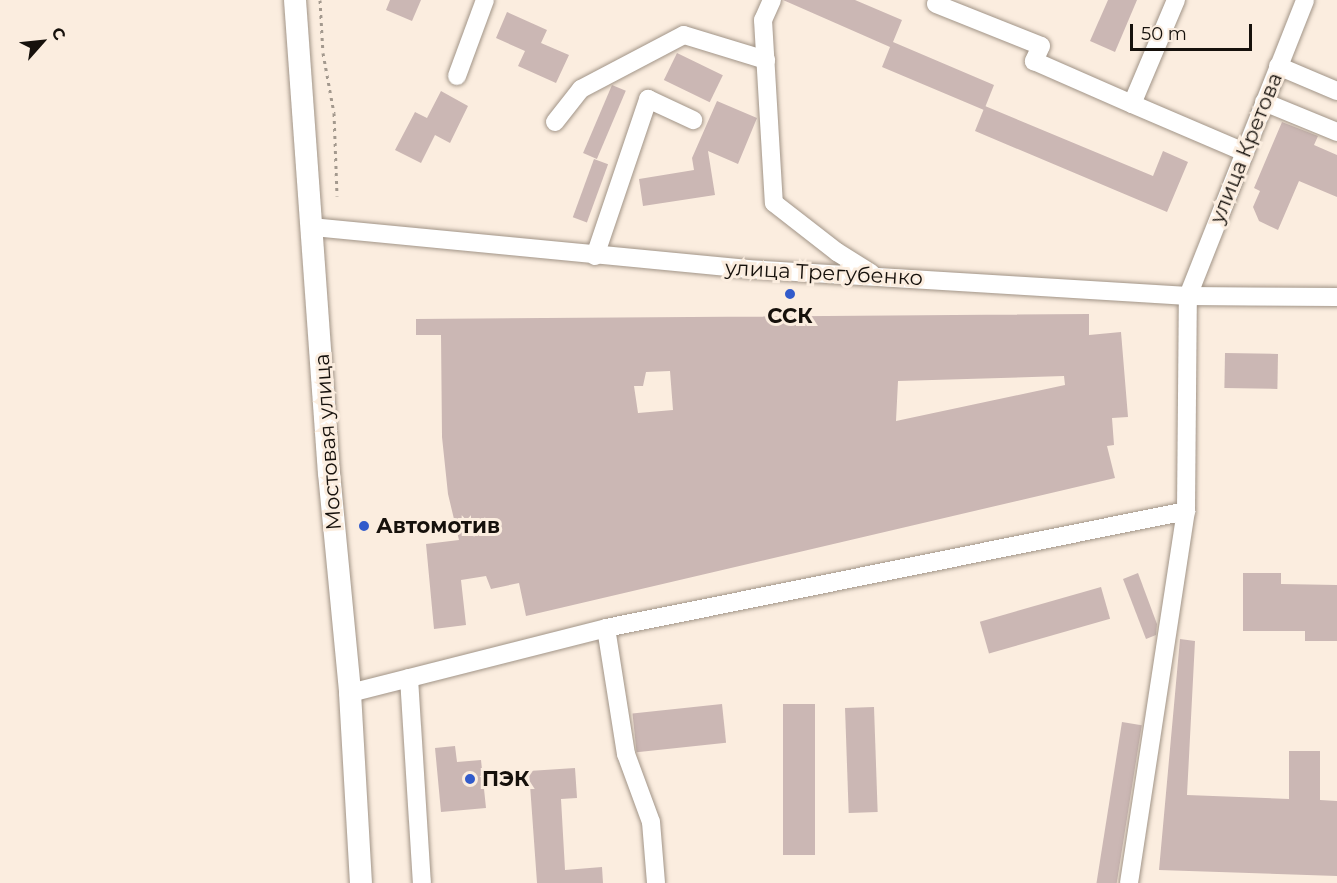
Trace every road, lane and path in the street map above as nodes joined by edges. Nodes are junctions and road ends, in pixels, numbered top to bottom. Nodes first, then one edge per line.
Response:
1 (295, 0) edge
2 (320, 0) edge
3 (485, 0) edge
4 (772, 0) edge
5 (938, 0) edge
6 (1176, 0) edge
7 (1305, 0) edge
8 (766, 60) junction
9 (1278, 66) junction
10 (457, 76) dead end
11 (1337, 91) edge
12 (1264, 102) junction
13 (1132, 104) junction
14 (693, 120) dead end
15 (555, 122) dead end
16 (1337, 132) edge
17 (1244, 153) junction
18 (337, 196) dead end
19 (312, 227) junction
20 (595, 255) junction
21 (874, 275) junction
22 (1188, 296) junction
23 (1337, 297) edge
24 (1186, 511) junction
25 (606, 628) junction
26 (409, 678) junction
27 (350, 693) junction
28 (1132, 879) edge
29 (361, 883) edge
30 (422, 883) edge
31 (656, 883) edge

1 - 19 main road, Мостовая улица
2 - 18 path
3 - 10 street
4 - 8 street
5 - 13 street
6 - 13 street
7 - 9 street, улица Кретова
8 - 15 street
8 - 21 street
9 - 11 street
9 - 12 street, улица Кретова
12 - 16 street
12 - 17 street, улица Кретова
13 - 17 street
14 - 20 street
17 - 22 street, улица Кретова
19 - 20 street, улица Трегубенко
19 - 27 main road, Мостовая улица
20 - 21 street, улица Трегубенко
21 - 22 street, улица Трегубенко
22 - 23 street, улица Трегубенко
22 - 24 street
24 - 25 street
24 - 28 street
25 - 26 street
25 - 31 street
26 - 27 street
26 - 30 street
27 - 29 main road, Мостовая улица

